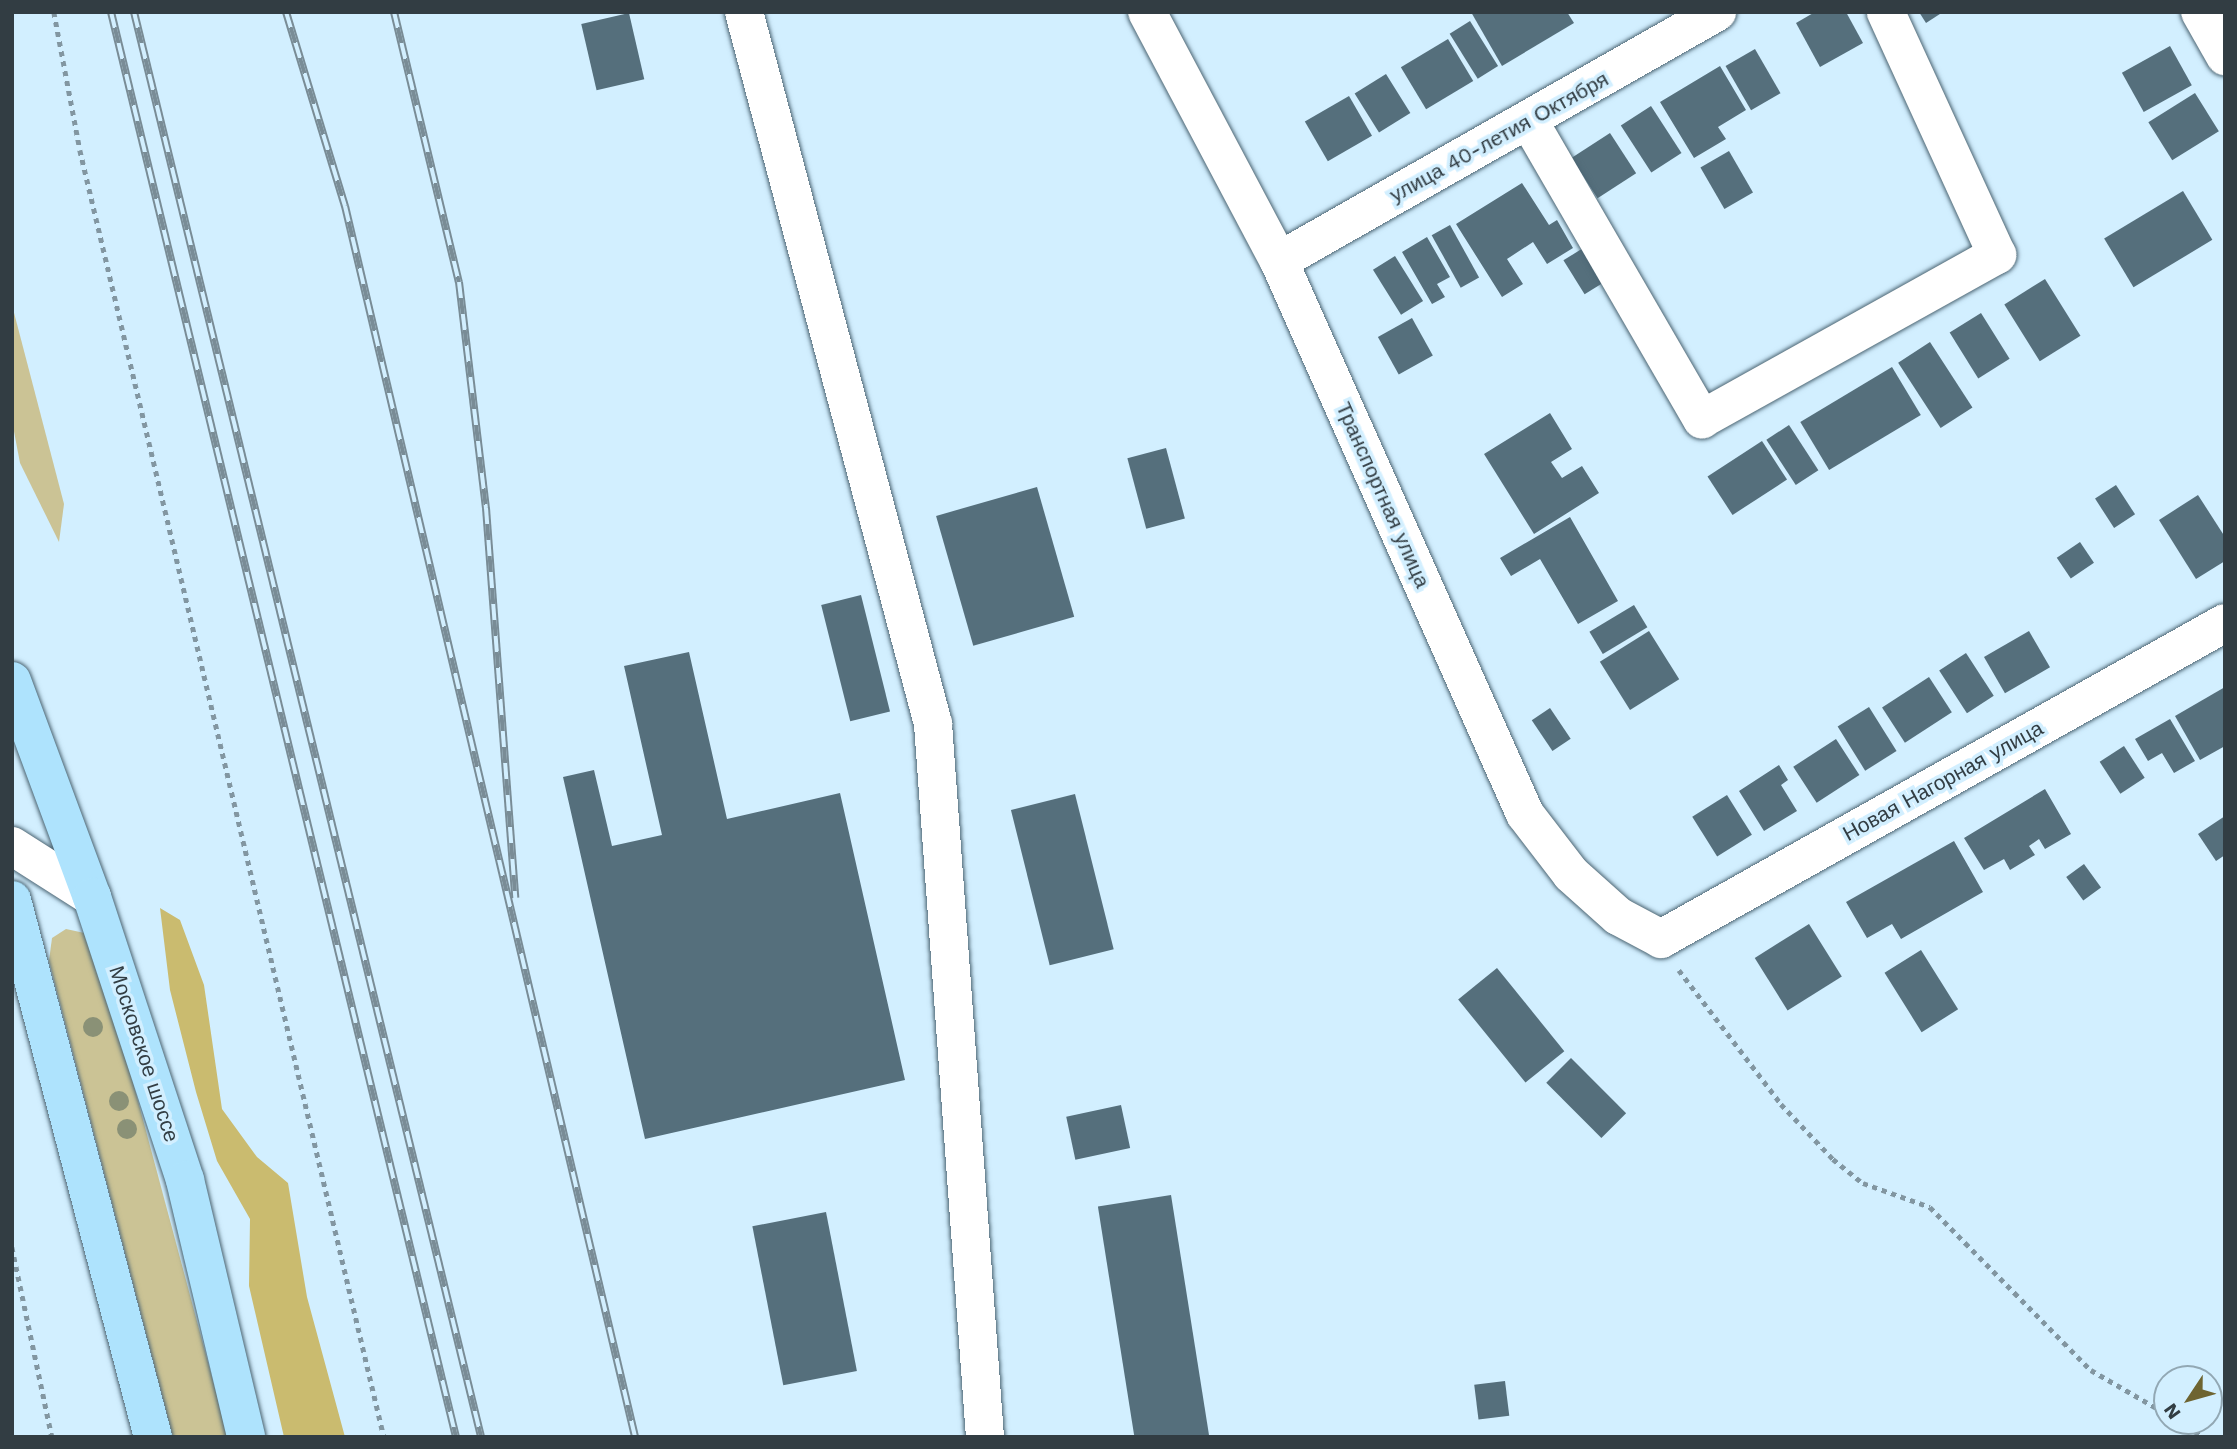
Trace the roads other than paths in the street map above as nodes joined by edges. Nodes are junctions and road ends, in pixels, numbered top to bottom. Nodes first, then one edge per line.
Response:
1 (744, 12) edge
2 (1147, 12) edge
3 (1717, 12) edge
4 (1886, 12) edge
5 (2200, 12) edge
6 (2225, 56) edge
7 (1529, 121) junction
8 (1279, 261) junction
9 (2225, 622) edge
10 (12, 681) edge
11 (12, 846) edge
12 (92, 897) junction
13 (12, 900) edge
14 (1661, 939) joint
15 (153, 1437) edge
16 (246, 1437) edge
17 (985, 1437) edge

1 - 17 street
2 - 8 street, Транспортная улица
3 - 7 street, улица 40-летия Октября
4 - 7 street
5 - 6 street
7 - 8 street, улица 40-летия Октября
8 - 14 street, Транспортная улица
9 - 14 street, Новая Нагорная улица
10 - 12 main road, Московское шоссе
11 - 12 street
12 - 16 main road, Московское шоссе
13 - 15 main road

